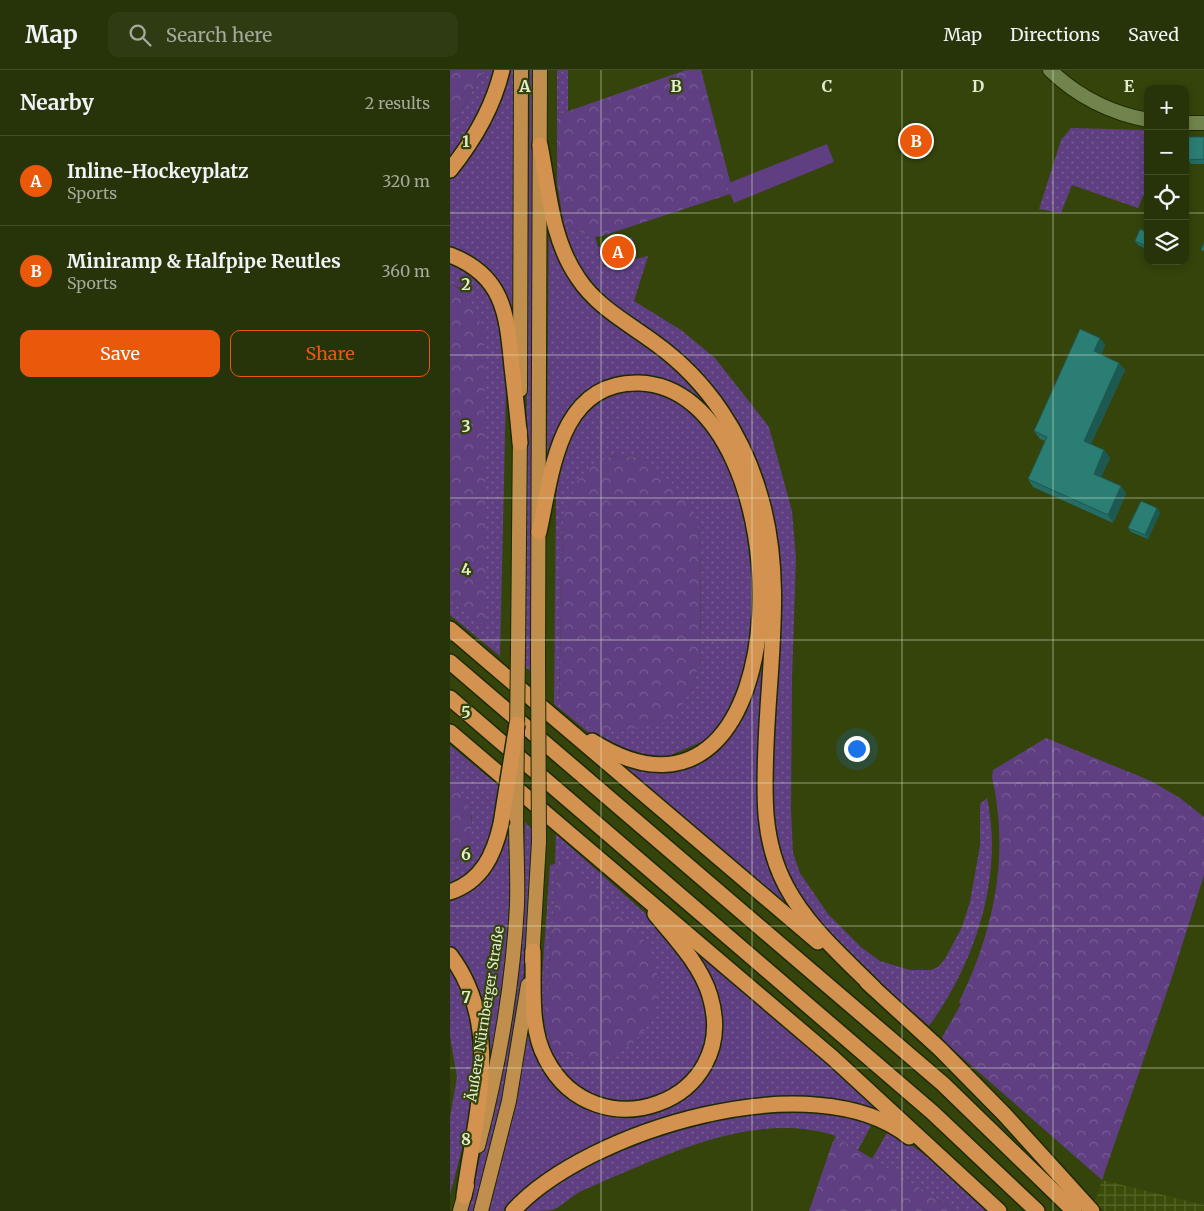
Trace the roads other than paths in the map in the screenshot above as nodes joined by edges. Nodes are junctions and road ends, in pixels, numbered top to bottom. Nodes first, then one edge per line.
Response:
1 (502, 70) edge
2 (521, 70) edge
3 (540, 70) edge
4 (1050, 70) edge
5 (1144, 119) edge
6 (1189, 123) edge
7 (1204, 123) edge
8 (540, 145) junction
9 (450, 170) edge
10 (450, 255) edge
11 (520, 443) junction
12 (539, 532) junction
13 (450, 629) edge
14 (450, 662) edge
15 (450, 698) edge
16 (546, 712) junction
17 (517, 724) junction
18 (450, 732) edge
19 (625, 879) junction
20 (450, 892) edge
21 (534, 951) junction
22 (450, 955) edge
23 (874, 988) junction
24 (464, 1196) junction
25 (986, 1198) junction
26 (460, 1211) edge
27 (481, 1211) edge
28 (513, 1211) edge
29 (999, 1211) edge
30 (1037, 1211) edge
31 (1074, 1211) edge
32 (1092, 1211) edge

1 - 9 highway
2 - 11 highway, Äußere Nürnberger Straße
3 - 8 highway
4 - 5 street
6 - 7 street
8 - 12 highway
8 - 23 highway
10 - 11 highway
11 - 17 highway, Äußere Nürnberger Straße, bridge
12 - 16 highway
12 - 21 highway, bridge
13 - 16 highway
14 - 31 highway
15 - 30 highway
16 - 23 highway
17 - 20 highway, bridge
17 - 24 highway, Äußere Nürnberger Straße, bridge
18 - 19 highway
19 - 21 highway
19 - 25 highway
21 - 27 highway
22 - 24 highway
23 - 32 highway
24 - 26 highway, Äußere Nürnberger Straße
25 - 28 highway
25 - 29 highway

